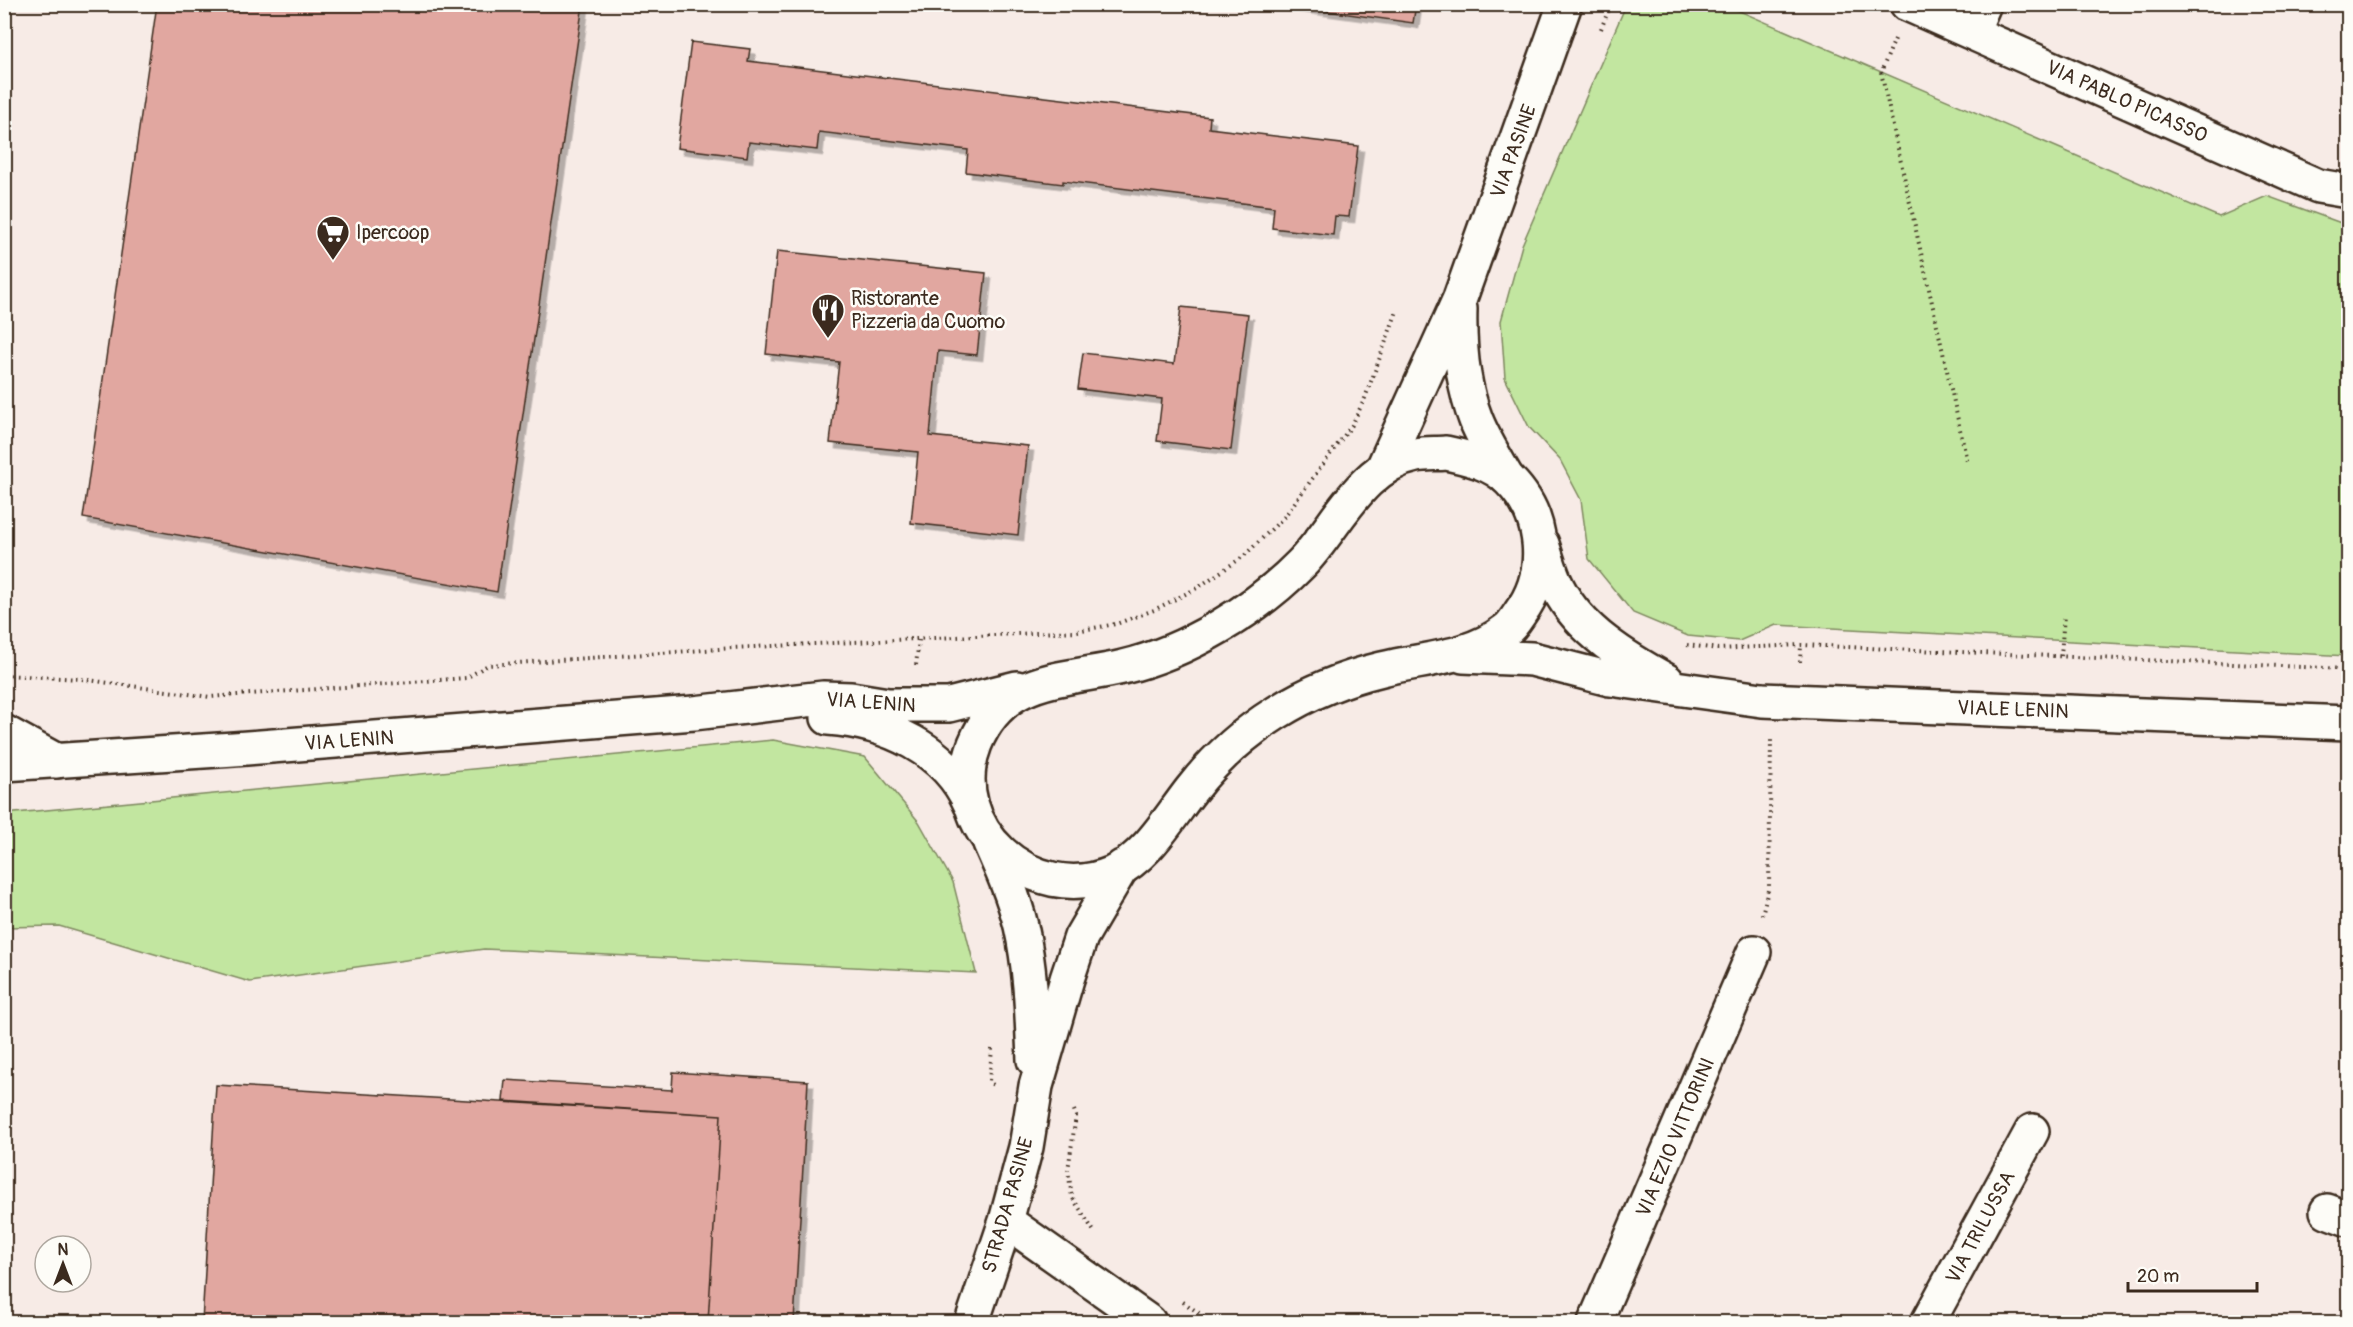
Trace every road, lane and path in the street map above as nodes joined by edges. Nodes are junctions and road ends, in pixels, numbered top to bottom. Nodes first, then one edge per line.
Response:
1 (1565, 4) edge
2 (1611, 4) edge
3 (1908, 5) edge
4 (1978, 18) edge
5 (1598, 36) dead end
6 (2349, 191) edge
7 (1460, 298) junction
8 (1397, 311) dead end
9 (1967, 460) dead end
10 (1383, 468) junction
11 (1507, 478) junction
12 (1539, 536) junction
13 (2064, 615) dead end
14 (1679, 644) dead end
15 (1801, 645) junction
16 (1449, 656) junction
17 (2061, 656) junction
18 (2349, 669) edge
19 (4, 675) edge
20 (1046, 680) junction
21 (1679, 688) junction
22 (1798, 700) junction
23 (694, 713) junction
24 (2349, 723) edge
25 (4, 732) edge
26 (1771, 736) dead end
27 (57, 761) junction
28 (4, 764) edge
29 (974, 813) junction
30 (990, 843) junction
31 (1122, 867) junction
32 (1754, 952) joint
33 (1036, 1086) junction
34 (2032, 1131) dead end
35 (1006, 1221) junction
36 (972, 1323) edge
37 (1149, 1323) edge
38 (1596, 1323) edge
39 (1928, 1323) edge

1 - 7 main road, VIA PASINE
2 - 5 path
3 - 4 main road, VIA PABLO PICASSO
3 - 9 path
4 - 6 main road, VIA PABLO PICASSO
7 - 10 main road, VIA PASINE
7 - 11 main road
8 - 19 path
10 - 11 main road
10 - 20 main road
11 - 12 main road
12 - 16 main road
12 - 21 main road
13 - 17 path
14 - 15 path
15 - 17 path
15 - 22 path
16 - 21 main road, VIALE LENIN
16 - 31 main road
17 - 18 path
20 - 23 main road, VIA LENIN
20 - 29 main road
21 - 22 main road, VIALE LENIN
22 - 24 main road, VIALE LENIN
23 - 27 main road, VIA LENIN
23 - 29 main road, VIA LENIN
25 - 27 main road
26 - 32 path
27 - 28 main road, VIA LENIN
29 - 30 main road
30 - 31 main road
30 - 33 main road
31 - 33 main road
32 - 38 main road, VIA EZIO VITTORINI
33 - 35 main road, STRADA PASINE
34 - 39 main road, VIA TRILUSSA
35 - 36 main road, STRADA PASINE
35 - 37 main road

